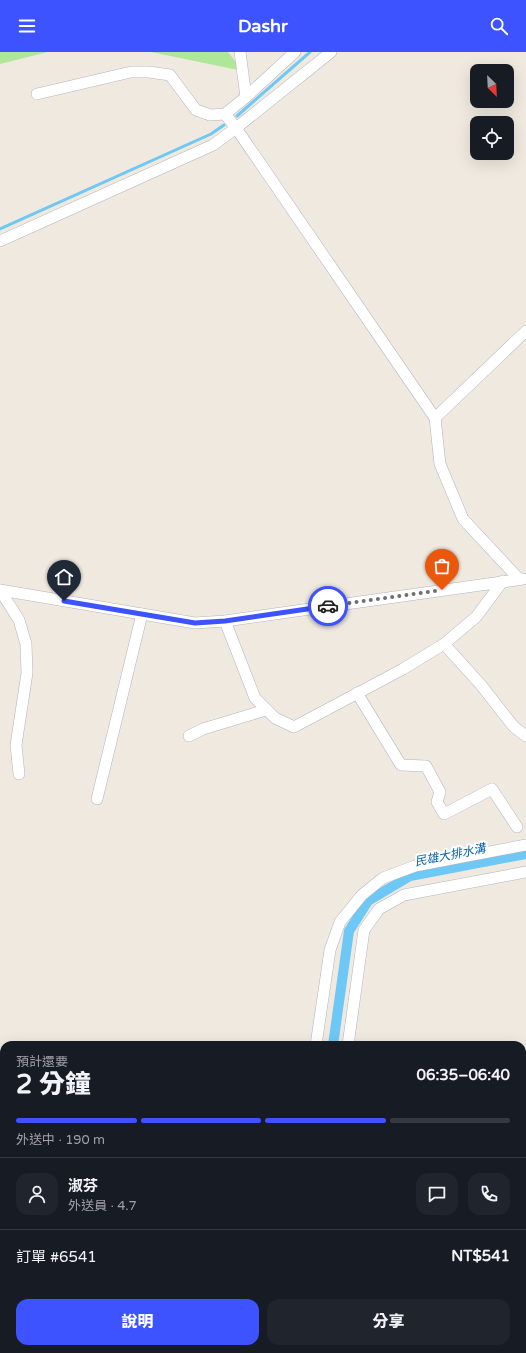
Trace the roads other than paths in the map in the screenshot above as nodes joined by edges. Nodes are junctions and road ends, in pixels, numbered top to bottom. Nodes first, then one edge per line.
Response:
1 (240, 52) edge
2 (295, 52) edge
3 (331, 52) edge
4 (37, 94) dead end
5 (246, 97) junction
6 (224, 114) junction
7 (236, 128) junction
8 (0, 241) edge
9 (526, 331) edge
10 (435, 418) junction
11 (522, 579) edge
12 (504, 581) junction
13 (0, 590) edge
14 (142, 614) junction
15 (225, 621) junction
16 (444, 644) junction
17 (357, 693) junction
18 (266, 710) junction
19 (189, 736) dead end
20 (526, 736) edge
21 (20, 774) dead end
22 (98, 799) dead end
23 (517, 827) dead end
24 (526, 845) edge
25 (526, 872) edge
26 (317, 1041) edge
27 (349, 1041) edge

1 - 5 street
2 - 5 street
3 - 7 street
4 - 6 street
5 - 6 street
6 - 7 street
7 - 8 street
7 - 10 street
9 - 10 street
10 - 11 street
11 - 12 street
12 - 15 street
12 - 16 street
13 - 14 street
13 - 21 street
14 - 15 street
14 - 22 street
15 - 18 street
16 - 17 street
16 - 20 street
17 - 18 street
17 - 23 street
18 - 19 street
24 - 26 street
25 - 27 street

